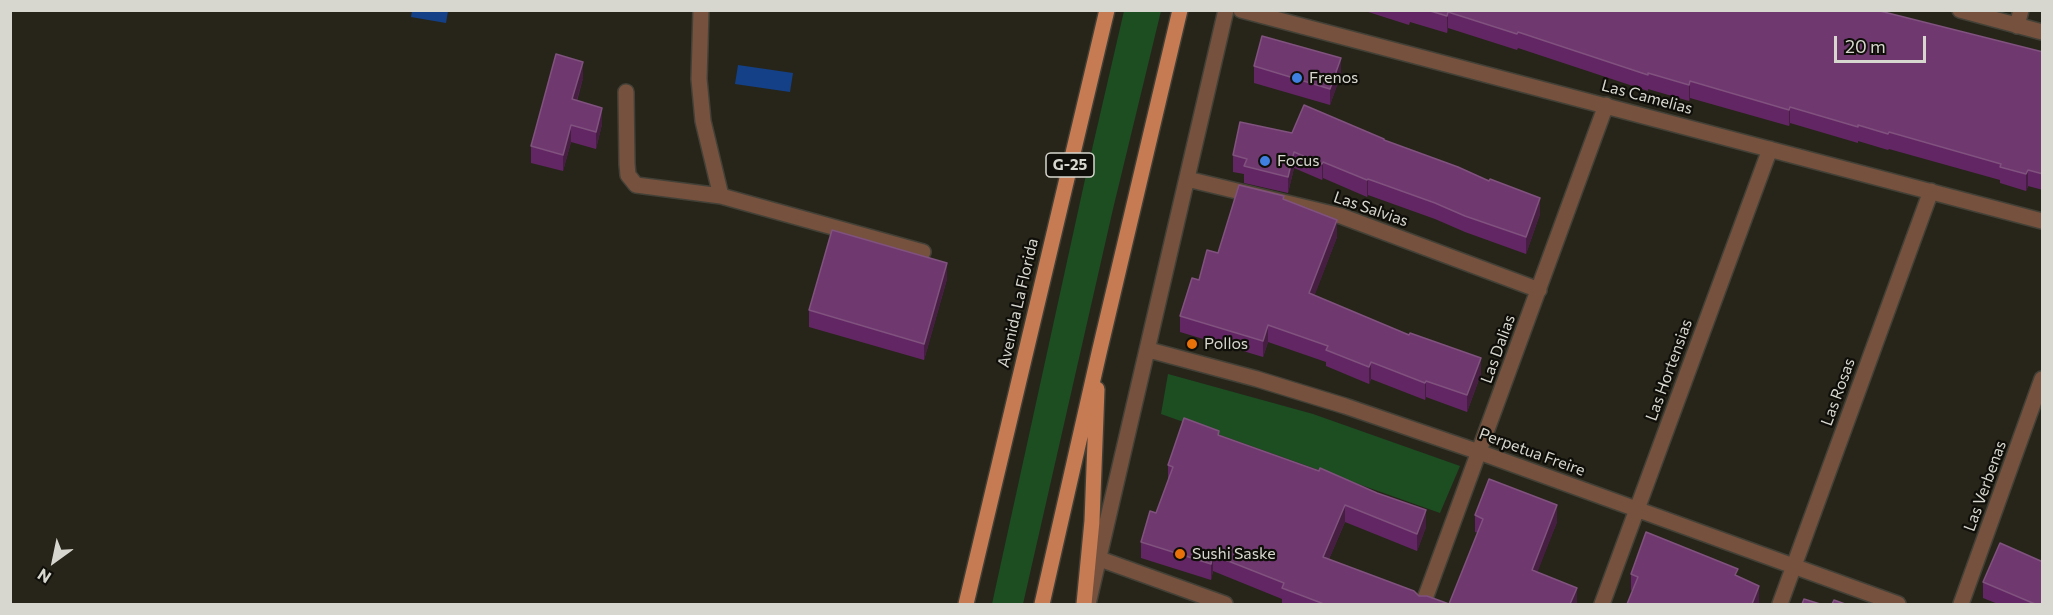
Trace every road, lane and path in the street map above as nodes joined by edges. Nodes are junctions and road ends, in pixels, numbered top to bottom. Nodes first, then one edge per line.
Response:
1 (702, 10) edge
2 (1107, 10) edge
3 (1180, 10) edge
4 (1226, 10) edge
5 (1241, 10) edge
6 (1960, 10) edge
7 (2019, 18) edge
8 (2043, 32) edge
9 (626, 92) dead end
10 (1606, 105) junction
11 (1770, 148) junction
12 (1187, 179) junction
13 (1930, 191) junction
14 (721, 196) junction
15 (2043, 221) edge
16 (923, 252) dead end
17 (1539, 290) junction
18 (1149, 350) junction
19 (1099, 353) junction
20 (2043, 379) edge
21 (1479, 452) junction
22 (1637, 509) junction
23 (1100, 559) junction
24 (1794, 567) junction
25 (966, 604) edge
26 (1042, 604) edge
27 (1086, 604) edge
28 (1225, 604) edge
29 (1424, 604) edge
30 (1602, 604) edge
31 (1780, 604) edge
32 (1898, 604) edge
33 (1961, 604) edge

1 - 14 street
2 - 25 main road, Avenida La Florida / G-25
3 - 19 main road
4 - 12 street
5 - 10 street, Las Camelias
6 - 7 street
7 - 8 street
9 - 14 street
10 - 11 street, Las Camelias
10 - 17 street, Las Dalias
11 - 13 street, Las Camelias
11 - 22 street, Las Hortensias
12 - 17 street, Las Salvias
12 - 18 street
13 - 15 street, Las Camelias
13 - 24 street, Las Rosas
14 - 16 street
17 - 21 street, Las Dalias
18 - 21 street, Perpetua Freire
18 - 23 street
19 - 26 main road
19 - 27 main road
20 - 33 street, Las Verbenas
21 - 22 street, Perpetua Freire
21 - 29 street, Las Dalias
22 - 24 street, Perpetua Freire
22 - 30 street, Las Hortensias
23 - 27 street
23 - 28 street
24 - 31 street, Las Rosas
24 - 32 street, Perpetua Freire

